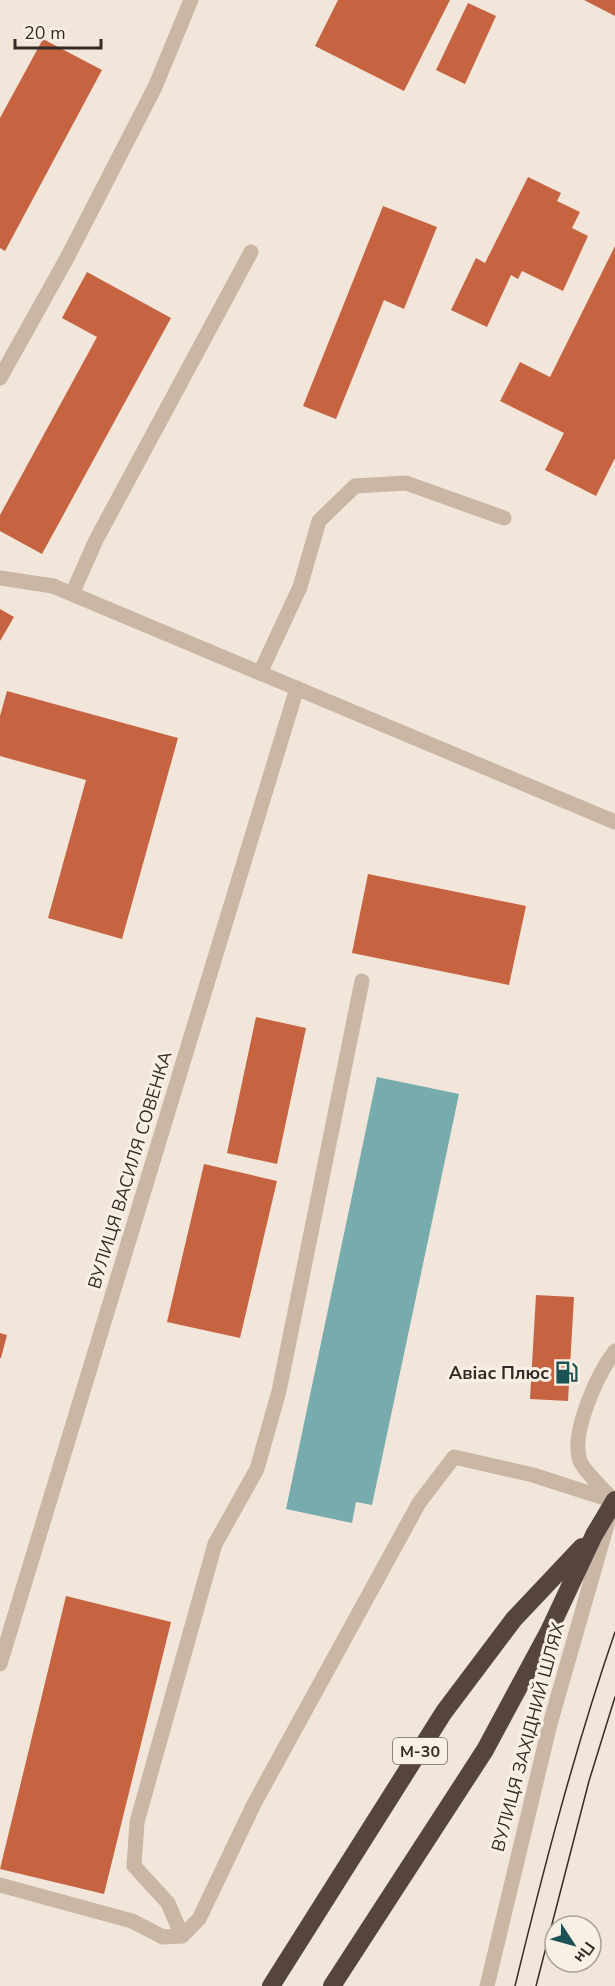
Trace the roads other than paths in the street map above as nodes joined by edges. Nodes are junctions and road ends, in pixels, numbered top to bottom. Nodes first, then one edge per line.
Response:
1 (191, 0) edge
2 (251, 252) dead end
3 (0, 378) edge
4 (504, 518) dead end
5 (0, 578) edge
6 (72, 594) junction
7 (260, 673) junction
8 (297, 688) junction
9 (615, 822) edge
10 (362, 981) dead end
11 (615, 1351) edge
12 (614, 1500) edge
13 (594, 1535) junction
14 (0, 1664) edge
15 (0, 1885) edge
16 (182, 1936) junction
17 (271, 1986) edge
18 (332, 1986) edge
19 (487, 1986) edge

1 - 3 street
2 - 6 street
4 - 7 street
5 - 6 street
6 - 7 street
7 - 8 street
8 - 9 street
8 - 14 street, ВУЛИЦЯ ВАСИЛЯ СОВЕНКА
10 - 16 street
11 - 12 street
12 - 13 highway, М-30
12 - 16 street
12 - 19 street, ВУЛИЦЯ ЗАХІДНИЙ ШЛЯХ
13 - 17 highway, М-30
13 - 18 highway, М-30
15 - 16 street

